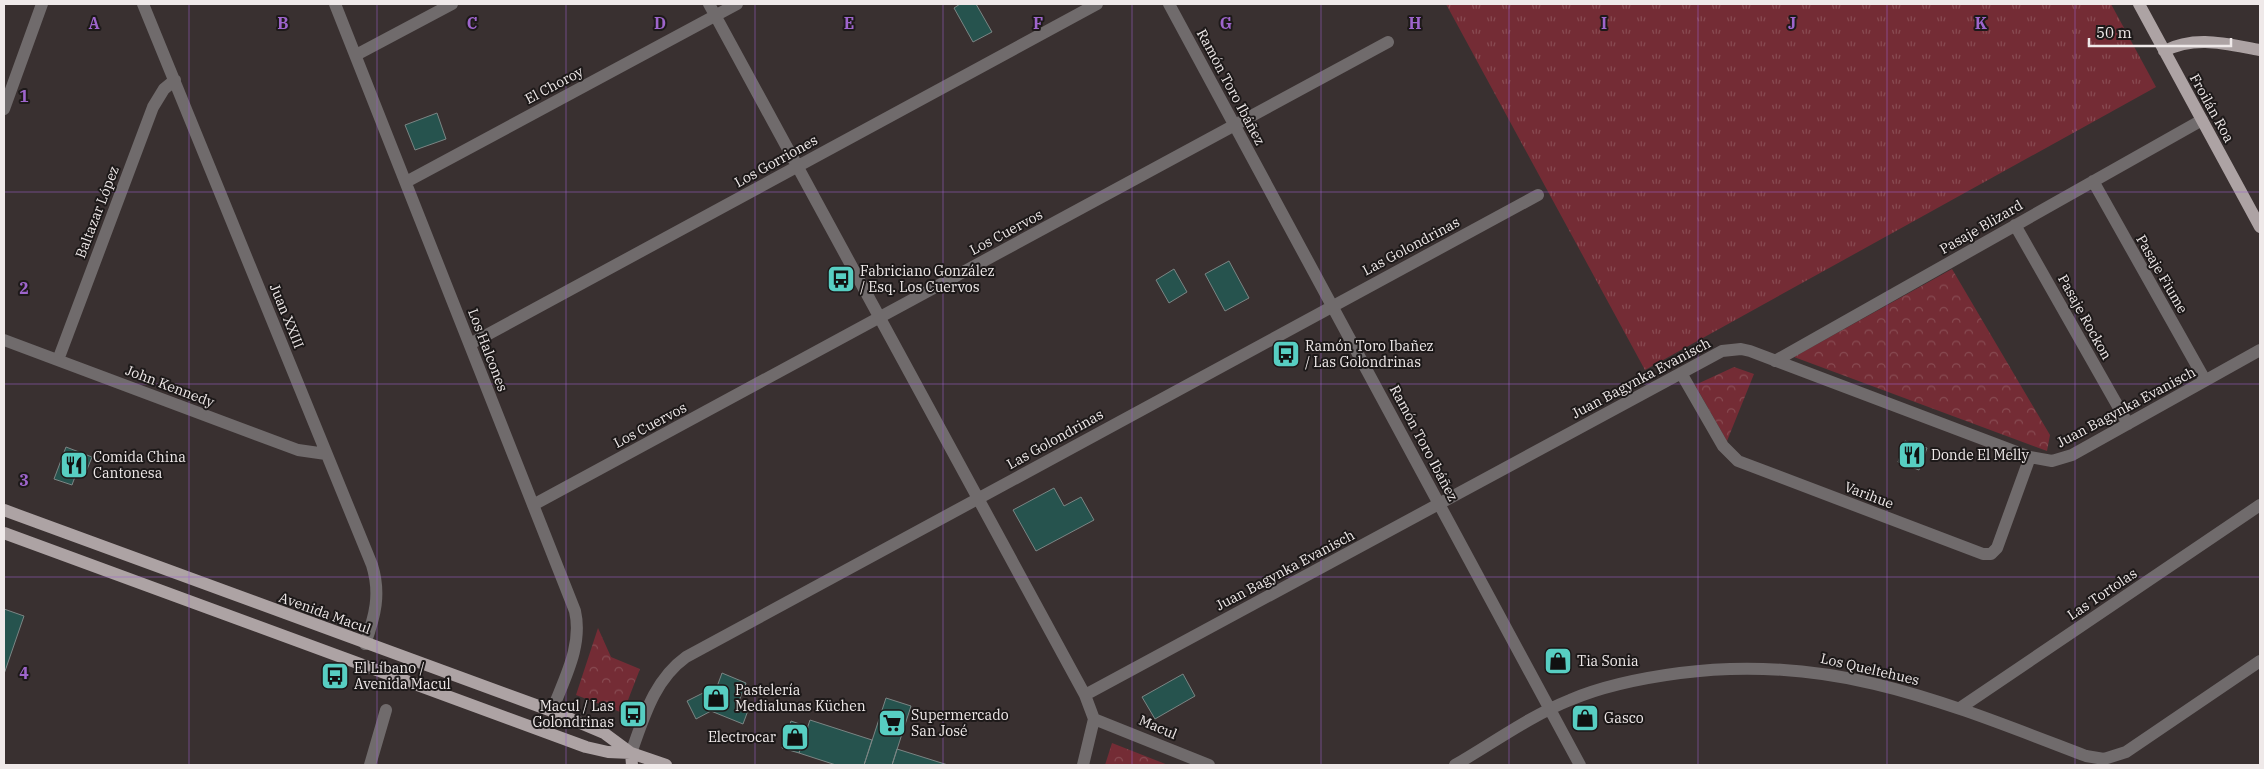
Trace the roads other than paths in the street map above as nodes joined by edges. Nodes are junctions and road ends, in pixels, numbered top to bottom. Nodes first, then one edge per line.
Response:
1 (42, 4) edge
2 (143, 4) edge
3 (335, 4) edge
4 (452, 4) edge
5 (737, 4) edge
6 (1097, 4) edge
7 (1169, 4) edge
8 (2139, 4) edge
9 (712, 10) edge
10 (1388, 42) dead end
11 (2260, 50) edge
12 (2164, 51) junction
13 (356, 55) junction
14 (174, 80) junction
15 (4, 109) edge
16 (2202, 120) junction
17 (1235, 125) junction
18 (798, 166) junction
19 (2093, 181) junction
20 (406, 182) junction
21 (1538, 195) dead end
22 (2015, 225) junction
23 (2260, 227) edge
24 (1332, 306) junction
25 (880, 318) junction
26 (4, 340) edge
27 (470, 344) junction
28 (2260, 350) edge
29 (58, 360) junction
30 (1775, 361) junction
31 (1681, 373) junction
32 (2206, 380) junction
33 (2128, 424) junction
34 (326, 454) junction
35 (2030, 456) junction
36 (978, 498) junction
37 (1439, 504) junction
38 (533, 505) junction
39 (2260, 505) edge
40 (4, 510) edge
41 (4, 534) edge
42 (365, 644) junction
43 (2260, 661) edge
44 (1085, 695) junction
45 (1960, 708) junction
46 (386, 710) dead end
47 (1550, 710) junction
48 (552, 711) junction
49 (1094, 719) junction
50 (632, 759) edge
51 (370, 765) edge
52 (619, 765) edge
53 (666, 765) edge
54 (1083, 765) edge
55 (1209, 765) edge
56 (1455, 765) edge
57 (1580, 765) edge

1 - 15 street
2 - 14 street, Juan XXIII
3 - 13 street, Los Halcones
4 - 13 street
5 - 9 street, El Choroy
6 - 18 street, Los Gorriones
7 - 17 street, Ramón Toro Ibáñez
8 - 12 main road, Froilán Roa
9 - 18 street
9 - 20 street, El Choroy
10 - 17 street, Los Cuervos
11 - 12 main road
12 - 16 main road, Froilán Roa
13 - 20 street, Los Halcones
14 - 29 street, Baltazar López
14 - 34 street, Juan XXIII
16 - 19 street, Pasaje Blizard
16 - 23 main road, Froilán Roa
17 - 24 street, Ramón Toro Ibáñez
17 - 25 street, Los Cuervos
18 - 25 street
18 - 27 street, Los Gorriones
19 - 22 street, Pasaje Blizard
19 - 32 street, Pasaje Fiume
20 - 27 street, Los Halcones
21 - 24 street, Las Golondrinas
22 - 30 street, Pasaje Blizard
22 - 33 street, Pasaje Rockon
24 - 36 street, Las Golondrinas
24 - 37 street, Ramón Toro Ibáñez
25 - 36 street
25 - 38 street, Los Cuervos
26 - 29 street, John Kennedy
27 - 38 street, Los Halcones
28 - 32 street, Juan Bagynka Evanisch
29 - 34 street, John Kennedy
30 - 31 street, Juan Bagynka Evanisch
30 - 35 street, Juan Bagynka Evanisch
31 - 35 street, Varihue
31 - 37 street, Juan Bagynka Evanisch
32 - 33 street, Juan Bagynka Evanisch
33 - 35 street, Juan Bagynka Evanisch
34 - 42 street, Juan XXIII
36 - 44 street
36 - 50 street, Las Golondrinas
37 - 44 street, Juan Bagynka Evanisch
37 - 47 street, Ramón Toro Ibáñez
38 - 48 street, Los Halcones
39 - 45 street, Las Tortolas
40 - 42 main road, Avenida Macul
41 - 50 main road, Avenida Macul
42 - 48 main road, Avenida Macul
43 - 45 street, Los Queltehues
44 - 49 street
45 - 47 street, Los Queltehues
46 - 51 street
47 - 56 street, Los Queltehues
47 - 57 street, Ramón Toro Ibáñez
48 - 50 main road, Avenida Macul
49 - 54 street
49 - 55 street, Macul
50 - 52 main road
50 - 53 main road, Avenida Macul

